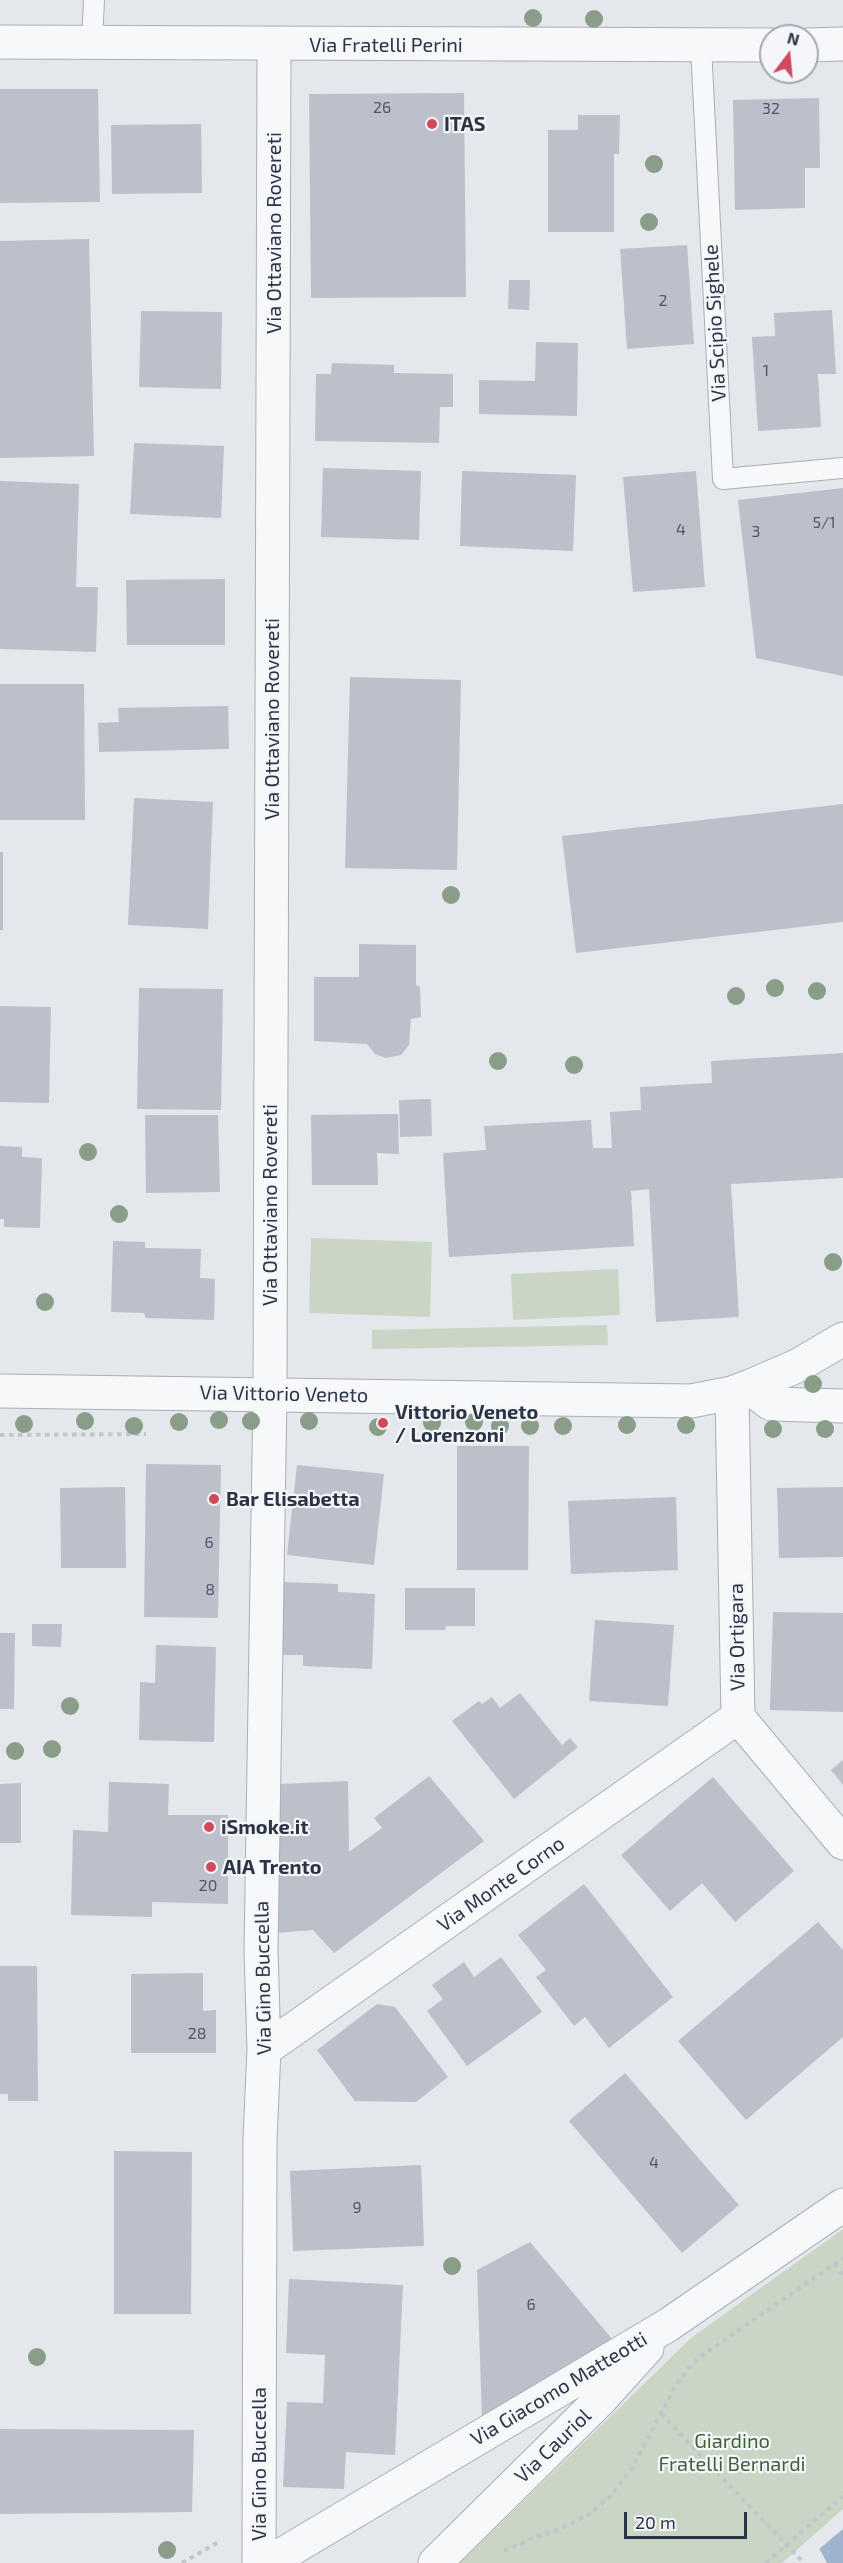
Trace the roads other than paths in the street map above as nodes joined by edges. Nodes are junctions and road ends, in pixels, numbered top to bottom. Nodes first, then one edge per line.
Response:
1 (94, 0) edge
2 (0, 42) edge
3 (92, 43) junction
4 (274, 44) junction
5 (843, 44) edge
6 (759, 45) edge
7 (819, 45) edge
8 (701, 47) junction
9 (843, 468) edge
10 (843, 1339) edge
11 (740, 1390) junction
12 (0, 1391) edge
13 (270, 1394) junction
14 (843, 1406) edge
15 (738, 1717) junction
16 (843, 1843) edge
17 (264, 2050) junction
18 (843, 2205) edge
19 (668, 2325) junction
20 (259, 2563) edge
21 (268, 2563) edge
22 (435, 2563) edge

1 - 3 lane
2 - 3 street, Via Fratelli Perini
3 - 4 street, Via Fratelli Perini
4 - 8 street, Via Fratelli Perini
4 - 13 street, Via Ottaviano Rovereti
5 - 7 street
6 - 8 street, Via Fratelli Perini
8 - 9 lane, Via Scipio Sighele
10 - 11 street, Via Vittorio Veneto
11 - 13 street, Via Vittorio Veneto
11 - 14 street
11 - 15 street, Via Ortigara
12 - 13 street, Via Vittorio Veneto
13 - 17 street, Via Gino Buccella
15 - 16 street, Via Ortigara
15 - 17 street, Via Monte Corno
17 - 20 street, Via Gino Buccella
18 - 19 street, Via Giacomo Matteotti
19 - 21 street, Via Giacomo Matteotti
19 - 22 street, Via Cauriol

